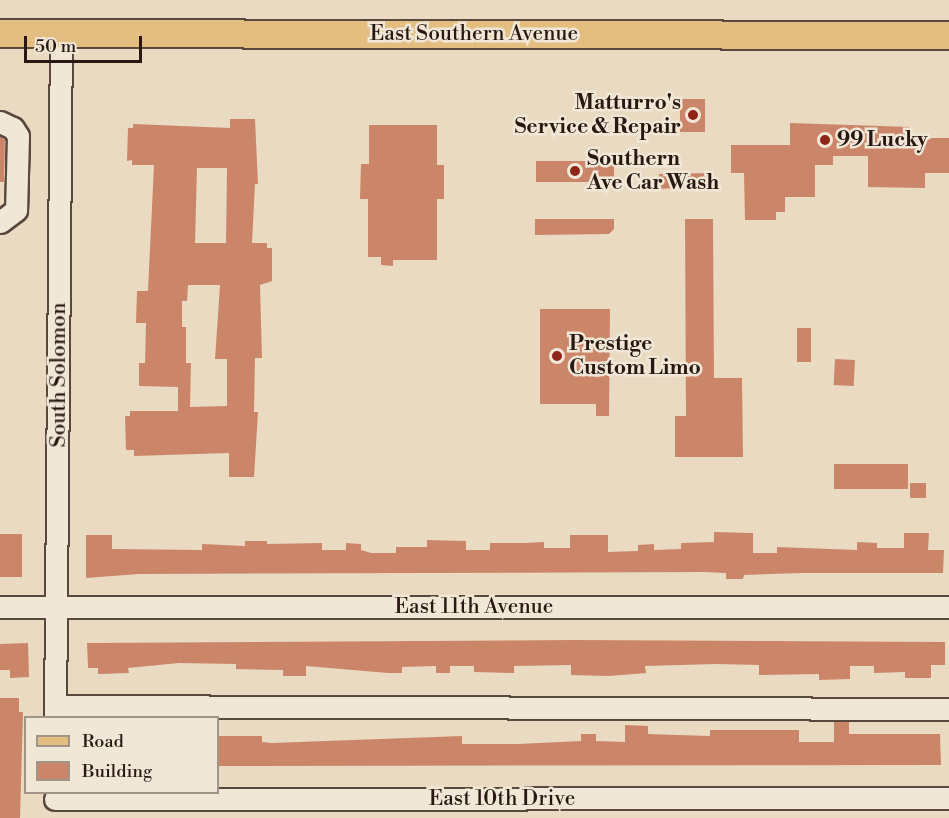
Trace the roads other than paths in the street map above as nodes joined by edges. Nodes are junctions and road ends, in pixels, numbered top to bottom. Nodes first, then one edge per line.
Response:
1 (0, 33) edge
2 (62, 33) junction
3 (949, 35) edge
4 (0, 122) edge
5 (0, 222) edge
6 (56, 606) junction
7 (949, 606) edge
8 (0, 607) edge
9 (949, 709) edge
10 (56, 712) edge
11 (949, 798) edge
12 (55, 803) edge

1 - 2 main road, East Southern Avenue
2 - 3 main road, East Southern Avenue
2 - 6 street, South Solomon
4 - 5 street
6 - 7 street, East 11th Avenue
6 - 8 street, East 11th Avenue
6 - 10 street, South Solomon
9 - 10 street
11 - 12 street, East 10th Drive

